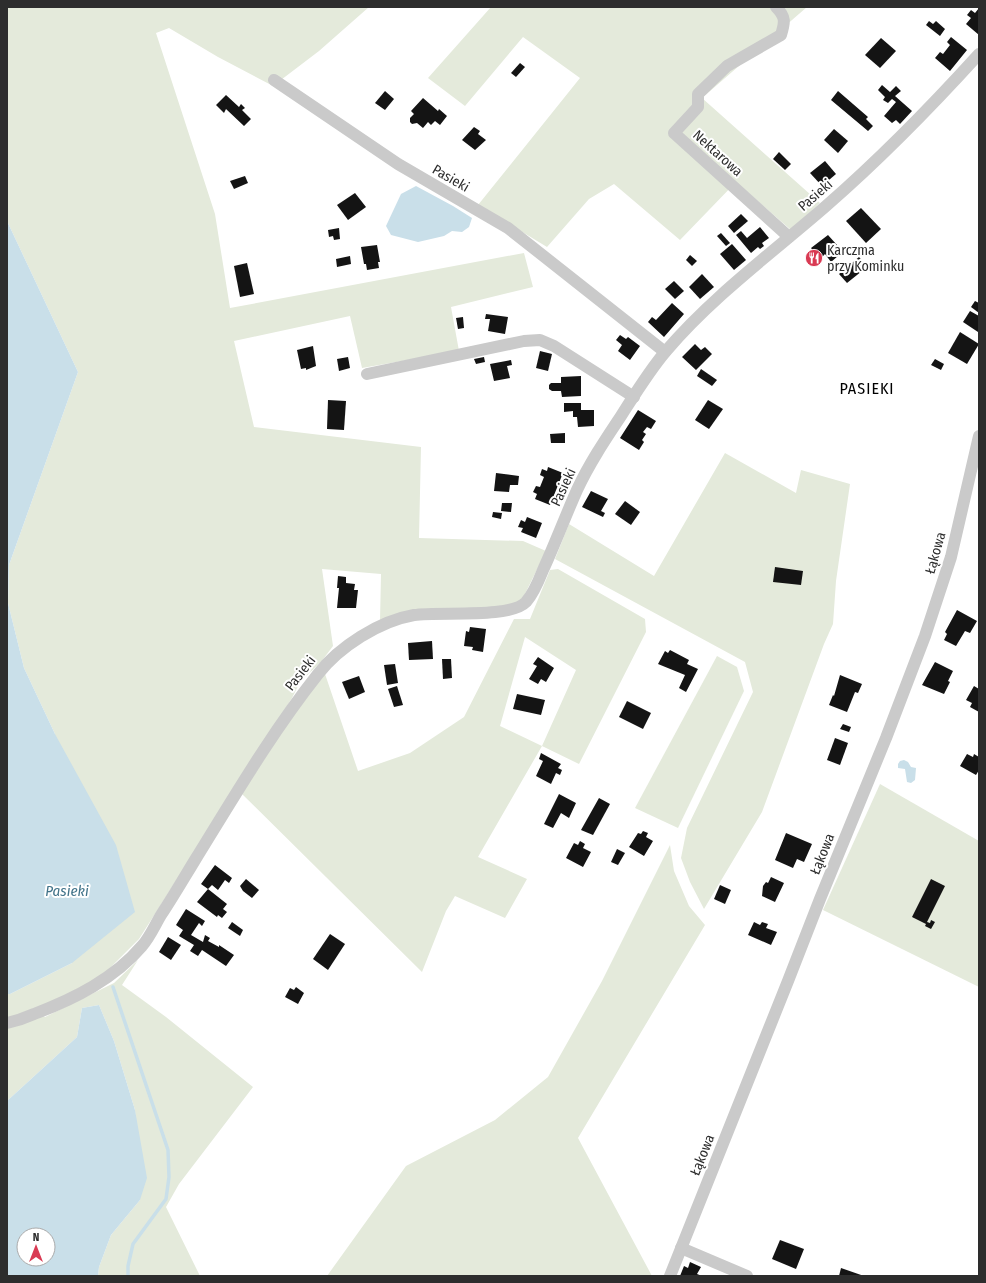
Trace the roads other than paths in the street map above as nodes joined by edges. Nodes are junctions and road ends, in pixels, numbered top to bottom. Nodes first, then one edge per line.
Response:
1 (776, 7) edge
2 (979, 54) edge
3 (274, 80) dead end
4 (790, 237) junction
5 (665, 352) junction
6 (367, 374) dead end
7 (634, 396) junction
8 (979, 436) edge
9 (7, 1023) edge
10 (680, 1248) junction
11 (670, 1276) edge
12 (747, 1276) edge

1 - 4 street, Nektarowa
2 - 4 street, Pasieki
3 - 5 street, Pasieki
4 - 5 street, Pasieki
5 - 7 street, Pasieki
6 - 7 street
7 - 9 street, Pasieki
8 - 10 street, Łąkowa
10 - 11 street, Łąkowa
10 - 12 street

